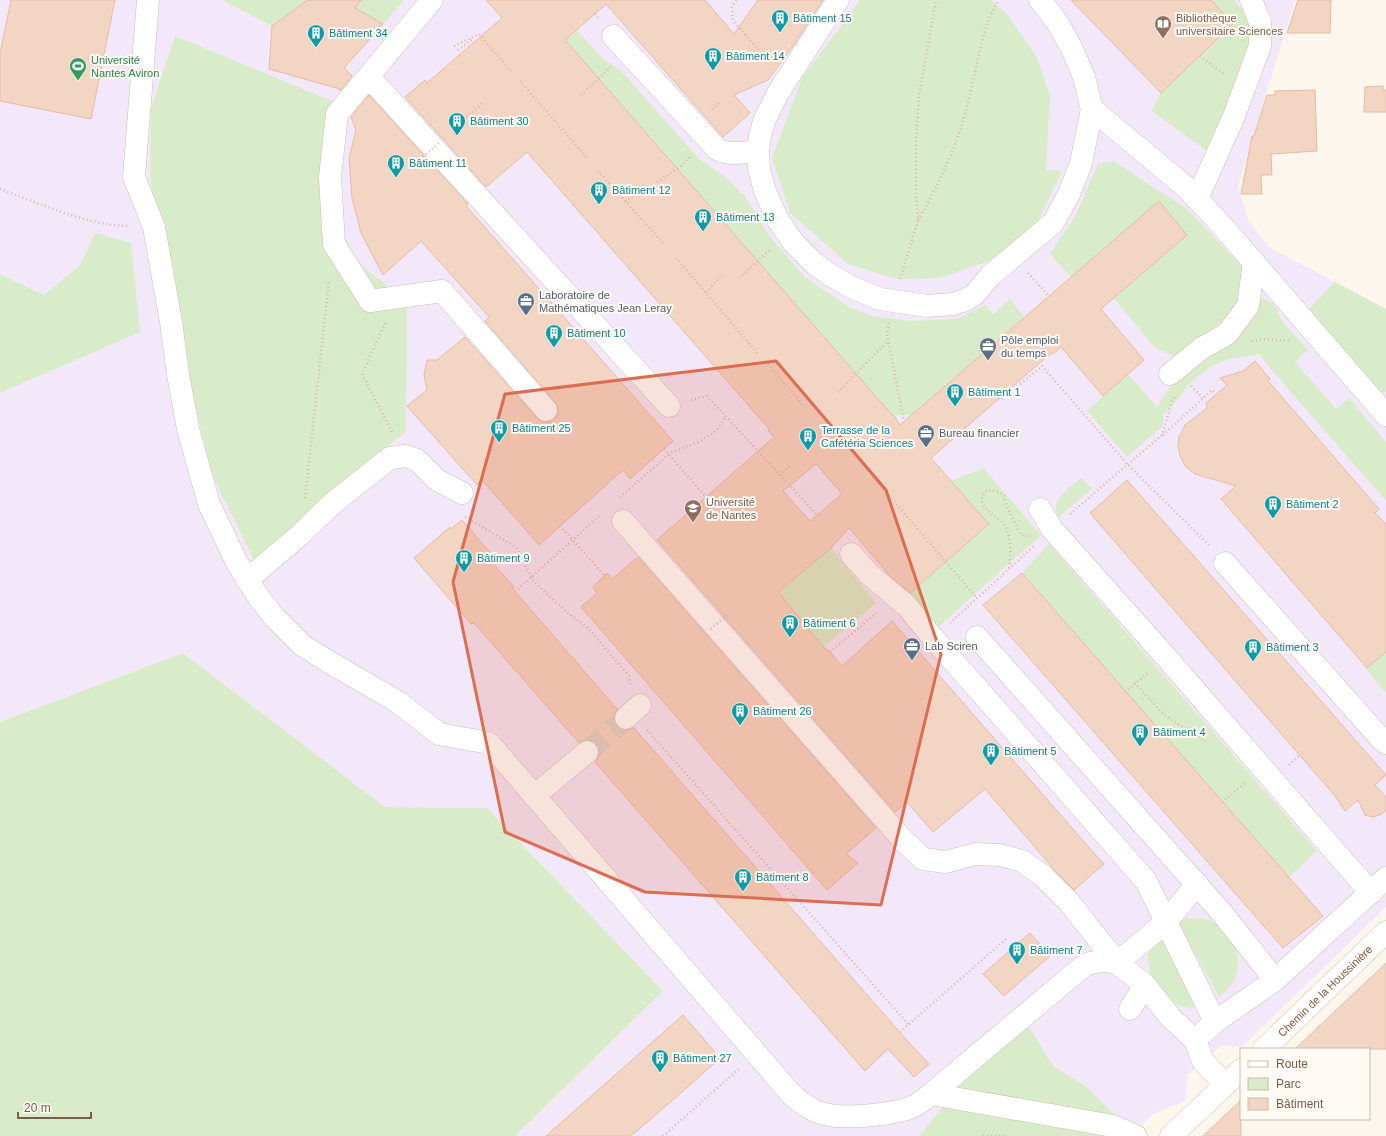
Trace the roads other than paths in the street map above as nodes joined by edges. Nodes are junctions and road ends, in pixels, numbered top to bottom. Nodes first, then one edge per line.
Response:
1 (148, 0) edge
2 (432, 0) edge
3 (838, 0) edge
4 (1040, 0) edge
5 (1251, 0) edge
6 (613, 36) dead end
7 (369, 77) junction
8 (1092, 109) junction
9 (758, 151) junction
10 (1197, 199) junction
11 (1254, 262) junction
12 (1174, 383) road end
13 (669, 406) road end
14 (546, 410) dead end
15 (1386, 415) edge
16 (456, 490) road end
17 (615, 511) road end
18 (1044, 526) road end
19 (851, 554) dead end
20 (1225, 563) road end
21 (247, 580) junction
22 (977, 637) dead end
23 (1386, 743) edge
24 (587, 752) tunnel mouth
25 (534, 796) junction
26 (1197, 884) junction
27 (1379, 886) edge
28 (1166, 922) junction
29 (1386, 932) edge
30 (1117, 963) junction
31 (1275, 980) junction
32 (1145, 985) junction
33 (1130, 1009) dead end
34 (1214, 1022) junction
35 (1195, 1040) junction
36 (1265, 1048) edge
37 (1240, 1071) edge
38 (1225, 1085) junction
39 (931, 1094) junction
40 (1136, 1136) edge
41 (1171, 1136) edge

1 - 21 street
2 - 7 street
3 - 9 street
4 - 8 street
5 - 10 street
6 - 9 street
7 - 13 street
7 - 14 street
8 - 9 street
8 - 10 street
10 - 11 street
11 - 12 street
11 - 15 street
16 - 21 street
17 - 30 street
18 - 27 street
19 - 28 street
20 - 23 street
21 - 25 street
22 - 26 street
24 - 25 street
25 - 39 street
26 - 28 street
26 - 31 street
27 - 31 street
28 - 30 street
28 - 34 street
29 - 36 street, Chemin de la Houssinière
30 - 32 street
30 - 39 street
31 - 34 street
32 - 33 street
32 - 35 street
34 - 35 street
35 - 38 street
37 - 38 street
38 - 41 street
39 - 40 street

